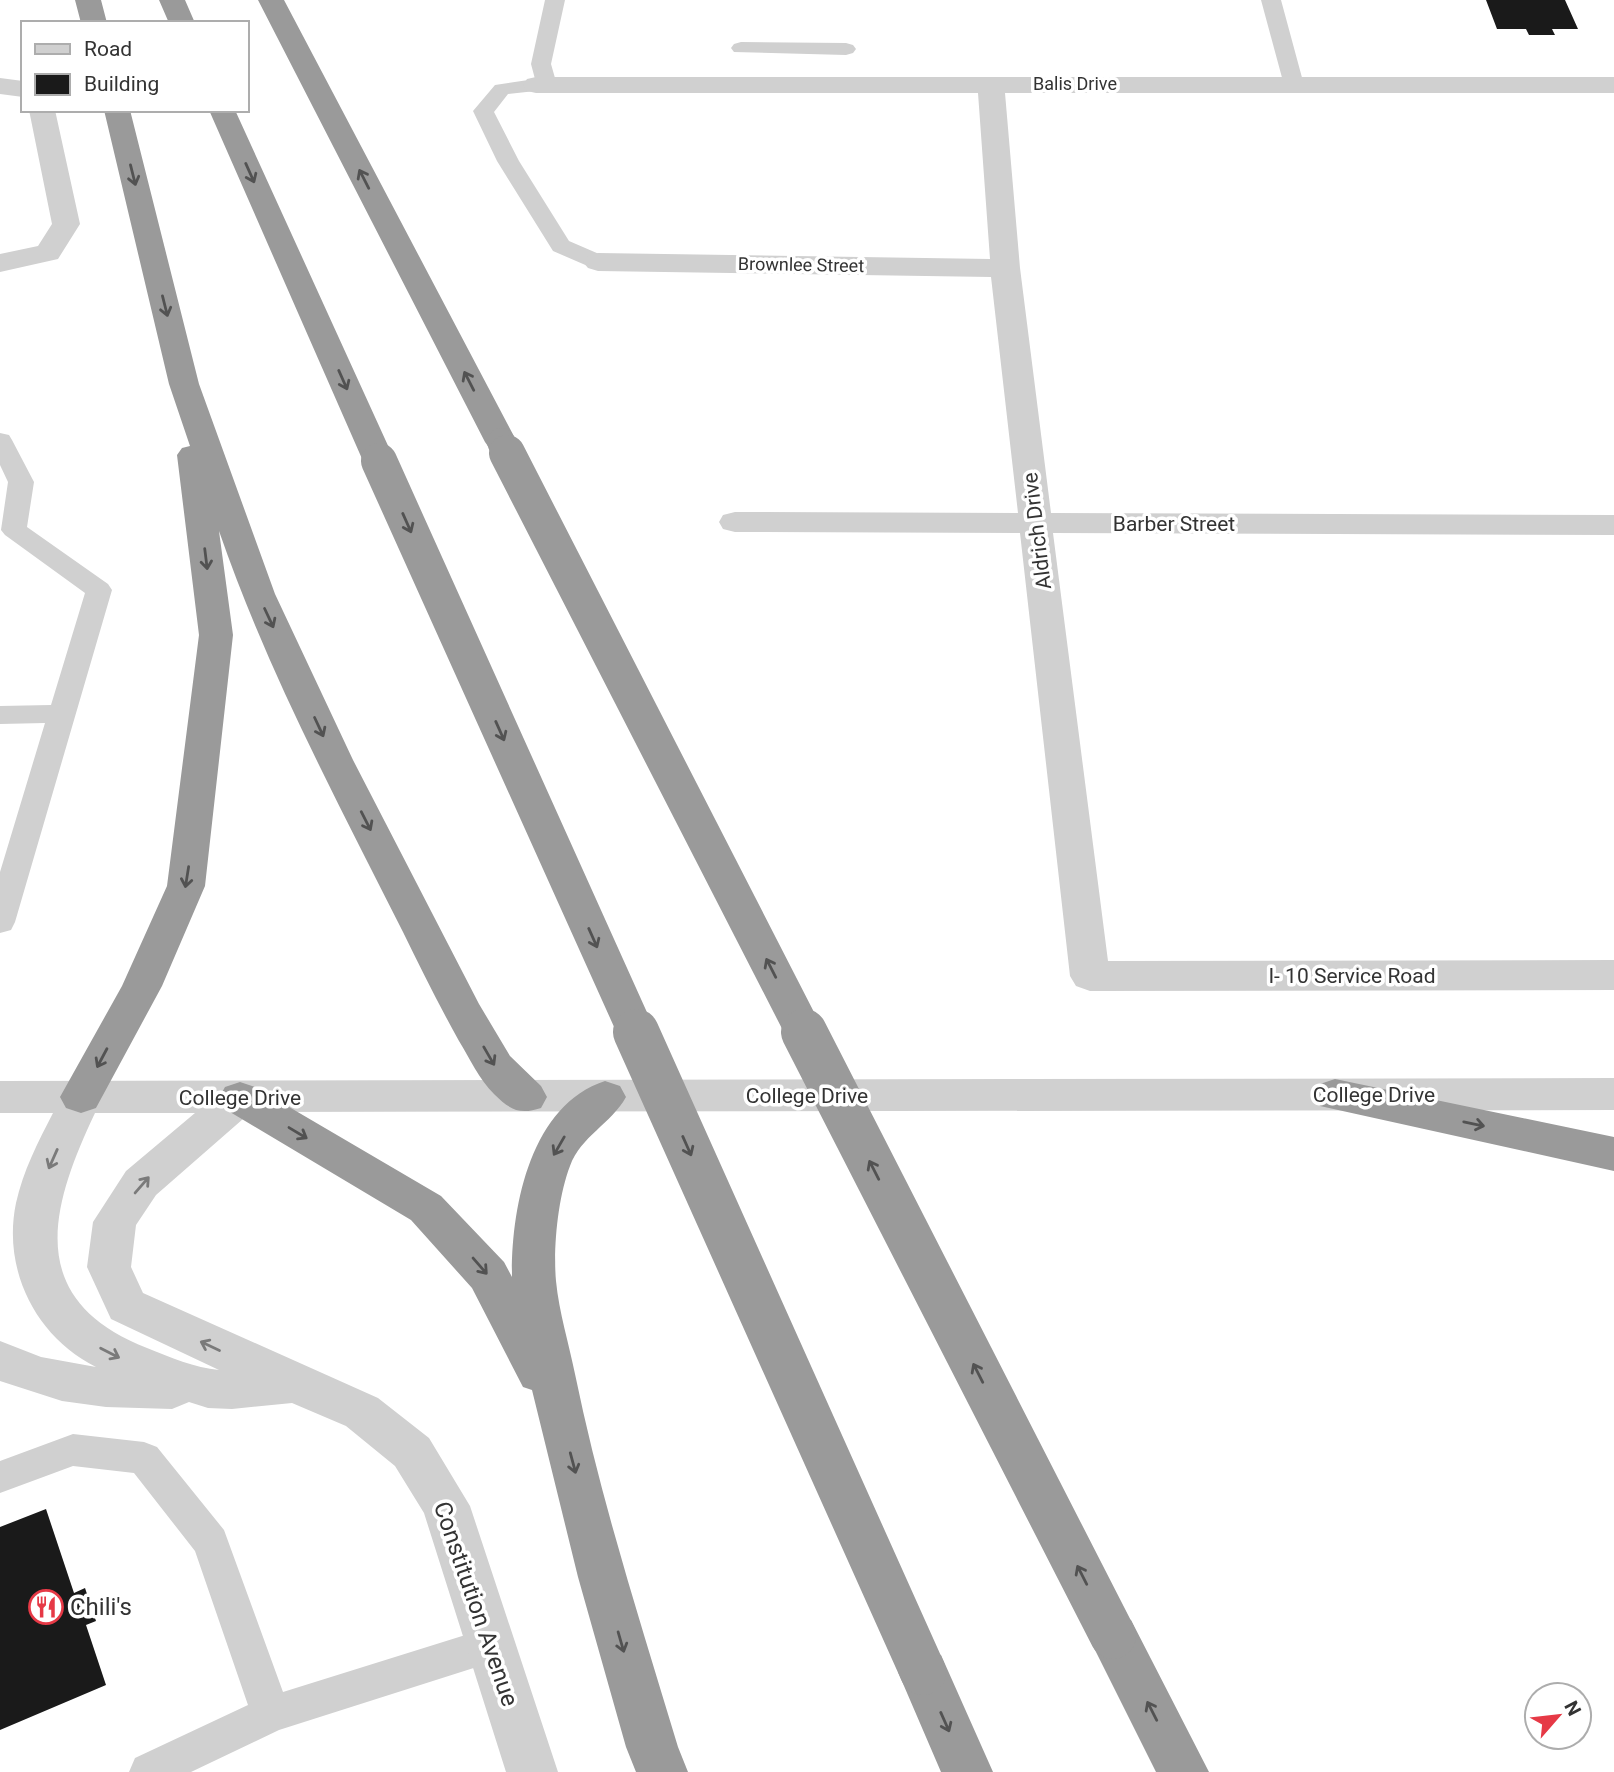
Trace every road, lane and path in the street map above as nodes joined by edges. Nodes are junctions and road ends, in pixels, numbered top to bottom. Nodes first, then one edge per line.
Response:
1 (88, 0) edge
2 (172, 0) edge
3 (271, 0) edge
4 (555, 0) edge
5 (1270, 0) edge
6 (93, 21) edge
7 (181, 21) edge
8 (741, 48) dead end
9 (785, 49) junction
10 (846, 49) dead end
11 (783, 84) junction
12 (991, 84) junction
13 (541, 85) junction
14 (1294, 85) junction
15 (1614, 85) edge
16 (0, 86) edge
17 (21, 89) edge
18 (42, 112) edge
19 (117, 112) edge
20 (223, 112) edge
21 (598, 262) joint
22 (0, 263) edge
23 (1005, 268) junction
24 (184, 384) junction
25 (0, 440) edge
26 (735, 522) dead end
27 (1036, 524) junction
28 (1614, 525) edge
29 (0, 715) edge
30 (61, 715) junction
31 (0, 922) edge
32 (1614, 975) edge
33 (1090, 976) joint
34 (1614, 1094) edge
35 (1335, 1095) junction
36 (0, 1097) edge
37 (81, 1097) junction
38 (526, 1097) junction
39 (605, 1097) junction
40 (240, 1098) junction
41 (1614, 1154) edge
42 (0, 1360) edge
43 (295, 1384) junction
44 (214, 1389) junction
45 (560, 1415) junction
46 (0, 1477) edge
47 (491, 1645) junction
48 (271, 1714) junction
49 (149, 1772) edge
50 (532, 1772) edge
51 (662, 1772) edge
52 (967, 1772) edge
53 (1183, 1772) edge

1 - 6 highway
2 - 7 highway
53 -> 3 highway, bridge
4 - 13 lane
5 - 14 lane
8 - 9 lane
9 - 10 lane
9 - 11 lane
11 - 12 street, Balis Drive
11 - 13 street, Balis Drive
12 - 14 street, Balis Drive
12 - 23 street, Aldrich Drive
13 - 21 lane
14 - 15 street, Balis Drive
16 - 17 street
18 - 22 street
19 -> 24 highway
20 -> 52 highway, bridge
21 - 23 street, Brownlee Street
23 - 27 street, Aldrich Drive
24 -> 37 highway
24 -> 38 highway
25 - 30 lane
26 - 27 street, Barber Street
27 - 28 street, Barber Street
27 - 33 street, Aldrich Drive
29 - 30 lane
30 - 31 lane
32 - 33 street, I- 10 Service Road
34 - 35 street, College Drive
35 - 39 street, College Drive
35 -> 41 highway
36 - 37 street, College Drive
37 - 40 street, College Drive
37 -> 44 street, Constitution Avenue
38 - 39 street, College Drive
38 - 40 street, College Drive
39 -> 45 highway
43 -> 40 street, Constitution Avenue
40 -> 45 highway
42 - 44 street, Constitution Avenue
43 - 44 street, Constitution Avenue
43 - 47 street, Constitution Avenue
45 -> 51 highway
46 - 48 lane
47 - 48 lane
47 - 50 street, Constitution Avenue
48 - 49 lane

